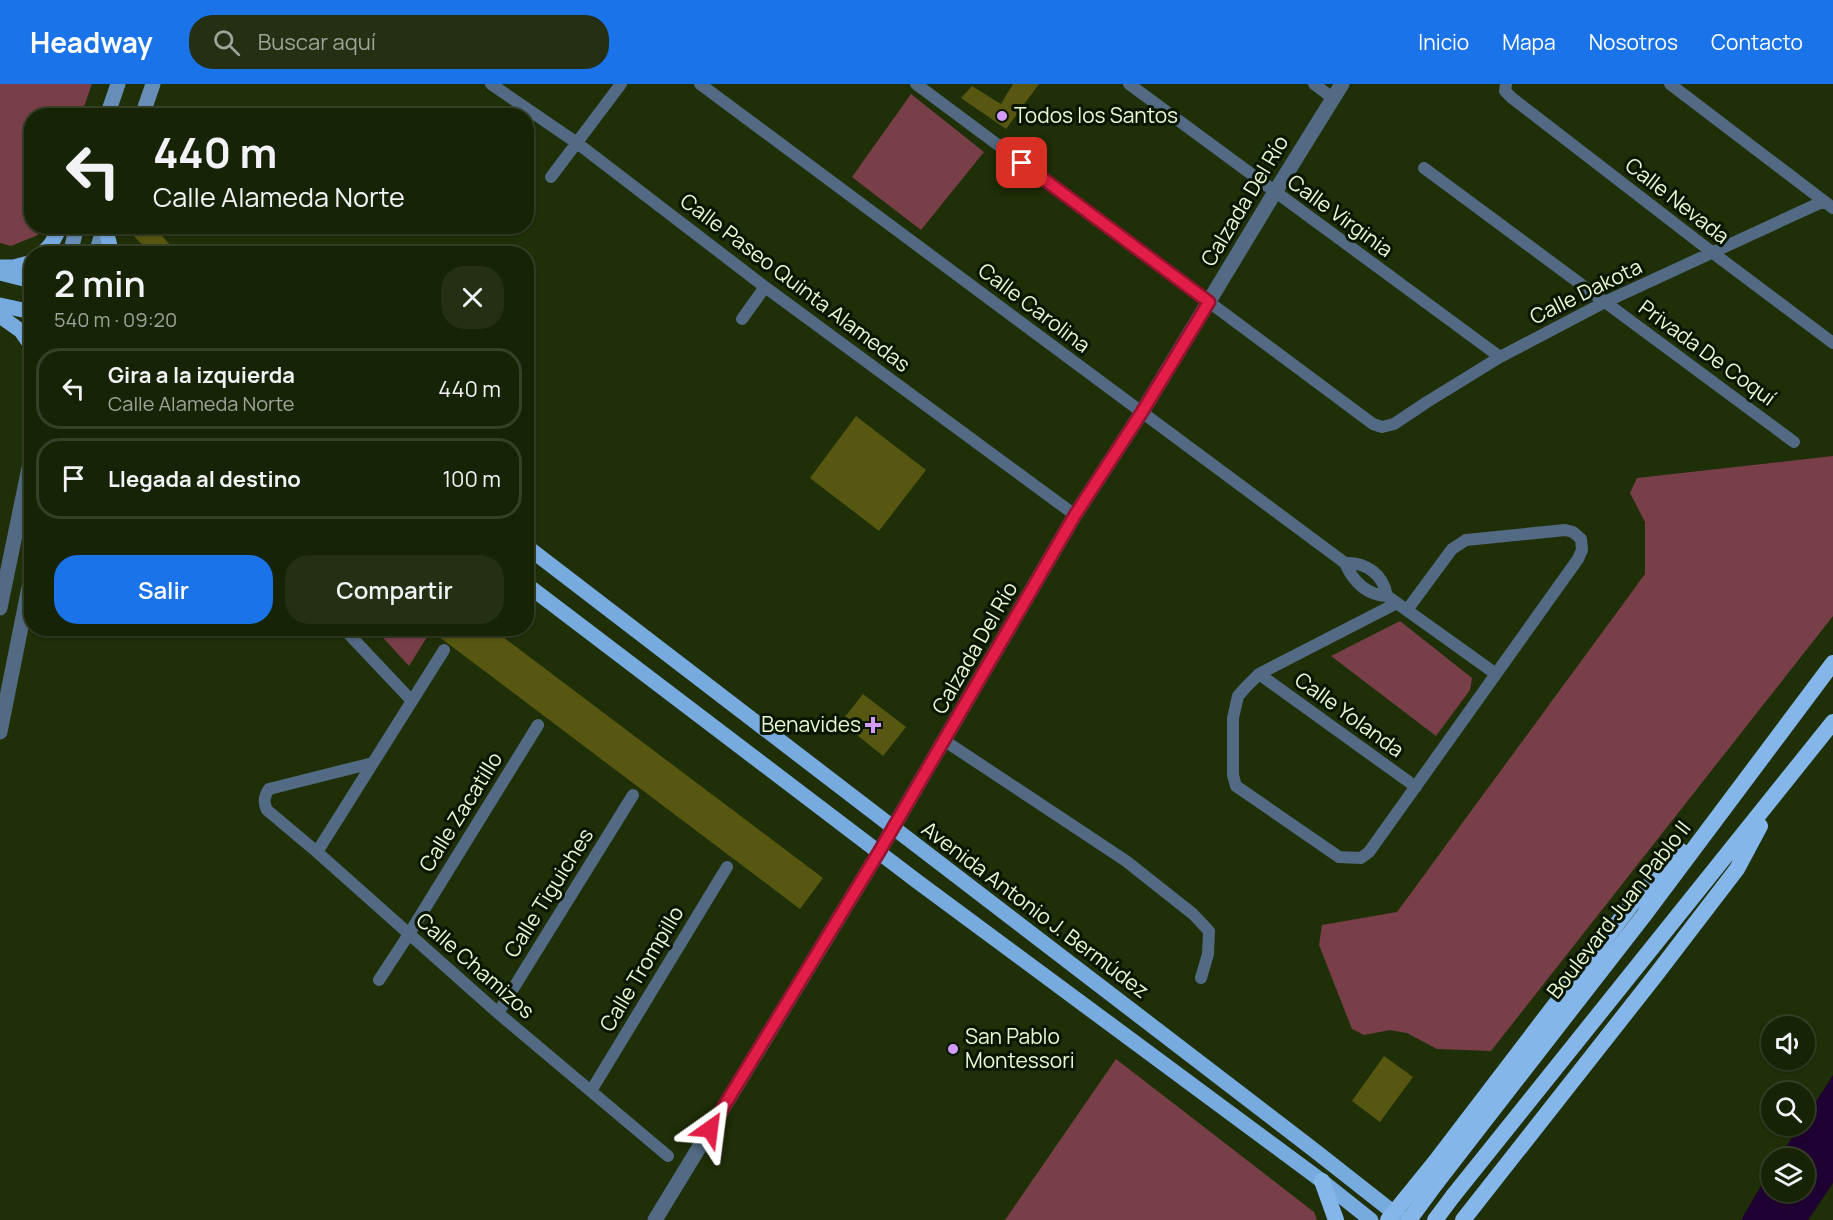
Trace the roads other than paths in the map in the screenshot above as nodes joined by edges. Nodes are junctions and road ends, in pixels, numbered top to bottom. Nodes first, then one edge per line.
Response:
1 (118, 84) edge
2 (153, 84) edge
3 (491, 84) edge
4 (621, 84) edge
5 (700, 84) edge
6 (916, 84) edge
7 (1129, 84) edge
8 (1314, 84) edge
9 (1342, 84) edge
10 (1506, 84) edge
11 (1670, 84) edge
12 (1334, 99) junction
13 (110, 108) edge
14 (145, 108) edge
15 (526, 108) edge
16 (534, 114) edge
17 (577, 143) junction
18 (1424, 168) dead end
19 (551, 177) dead end
20 (1275, 192) junction
21 (1829, 205) edge
22 (1713, 253) junction
23 (24, 264) edge
24 (0, 267) edge
25 (0, 273) edge
26 (24, 279) edge
27 (765, 287) junction
28 (1209, 302) junction
29 (1605, 302) junction
30 (0, 305) edge
31 (24, 310) edge
32 (0, 316) edge
33 (742, 319) dead end
34 (24, 335) edge
35 (1833, 343) edge
36 (1500, 357) junction
37 (1142, 412) junction
38 (1794, 442) dead end
39 (24, 492) edge
40 (1075, 515) junction
41 (534, 552) edge
42 (1345, 563) junction
43 (534, 590) edge
44 (1397, 603) junction
45 (0, 608) edge
46 (24, 612) edge
47 (351, 636) edge
48 (444, 650) dead end
49 (1833, 663) edge
50 (1259, 674) junction
51 (1497, 674) junction
52 (412, 701) junction
53 (1833, 722) edge
54 (538, 725) dead end
55 (0, 732) edge
56 (945, 741) junction
57 (373, 763) junction
58 (1745, 782) junction
59 (1783, 784) junction
60 (1416, 787) junction
61 (633, 795) dead end
62 (893, 828) junction
63 (317, 852) junction
64 (879, 852) junction
65 (727, 867) dead end
66 (409, 934) junction
67 (1201, 978) dead end
68 (378, 980) dead end
69 (498, 1013) junction
70 (591, 1091) junction
71 (668, 1156) dead end
72 (1432, 1166) junction
73 (1322, 1181) junction
74 (1468, 1215) edge
75 (1398, 1218) edge
76 (655, 1220) edge
77 (1336, 1220) edge
78 (1371, 1220) edge
79 (1435, 1220) edge

1 - 13 main road
2 - 14 main road
3 - 15 street, Calle Paseo Quinta Alamedas
4 - 17 street
5 - 37 street, Calle Carolina
6 - 28 street
7 - 20 street, Calle Virginia
8 - 12 street
9 - 12 street, Calzada Del Río
10 - 22 street, Calle Nevada
11 - 21 street
12 - 20 street, Calzada Del Río
16 - 17 street, Calle Paseo Quinta Alamedas
17 - 19 street
17 - 27 street, Calle Paseo Quinta Alamedas
18 - 29 street, Privada De Coquí
20 - 28 street, Calzada Del Río
20 - 36 street, Calle Virginia
21 - 22 street, Calle Dakota
22 - 29 street, Calle Dakota
22 - 35 street, Calle Nevada
23 - 24 main road
25 - 26 main road
27 - 33 street
27 - 40 street, Calle Paseo Quinta Alamedas
28 - 36 street, Calle Dakota
28 - 37 street, Calzada Del Río
29 - 36 street, Calle Dakota
29 - 38 street, Privada De Coquí
30 - 31 main road
32 - 34 main road
37 - 40 street, Calzada Del Río
37 - 42 street, Calle Carolina
39 - 45 street
40 - 56 street, Calzada Del Río
41 - 62 main road, Avenida Antonio J. Bermúdez
42 - 44 street, Calle Carolina
42 - 44 street, Calle Carolina
43 - 64 main road
44 - 50 street
44 - 51 street, Calle Carolina
44 - 51 street
46 - 55 street
47 - 52 street
48 - 52 street
49 - 58 highway, Boulevard Juan Pablo II
50 - 60 street, Calle Yolanda
50 - 60 street
51 - 60 street
52 - 57 street
53 - 59 highway
54 - 66 street, Calle Zacatillo
56 - 62 street, Calzada Del Río
56 - 67 street
57 - 63 street
57 - 63 street, Calle Chamizos
58 - 72 highway
58 - 75 highway, Boulevard Juan Pablo II, bridge
59 - 74 highway
59 - 79 highway, bridge
61 - 69 street, Calle Tiguiches
62 - 64 street, Calzada Del Río
62 - 75 main road, Avenida Antonio J. Bermúdez
63 - 66 street, Calle Chamizos
64 - 73 main road
64 - 76 street, Calzada Del Río
65 - 70 street, Calle Trompillo
66 - 68 street, Calle Zacatillo
66 - 69 street, Calle Chamizos
69 - 70 street, Calle Chamizos
70 - 71 street, Calle Chamizos
72 - 74 highway
72 - 75 highway
73 - 77 highway
73 - 78 main road

